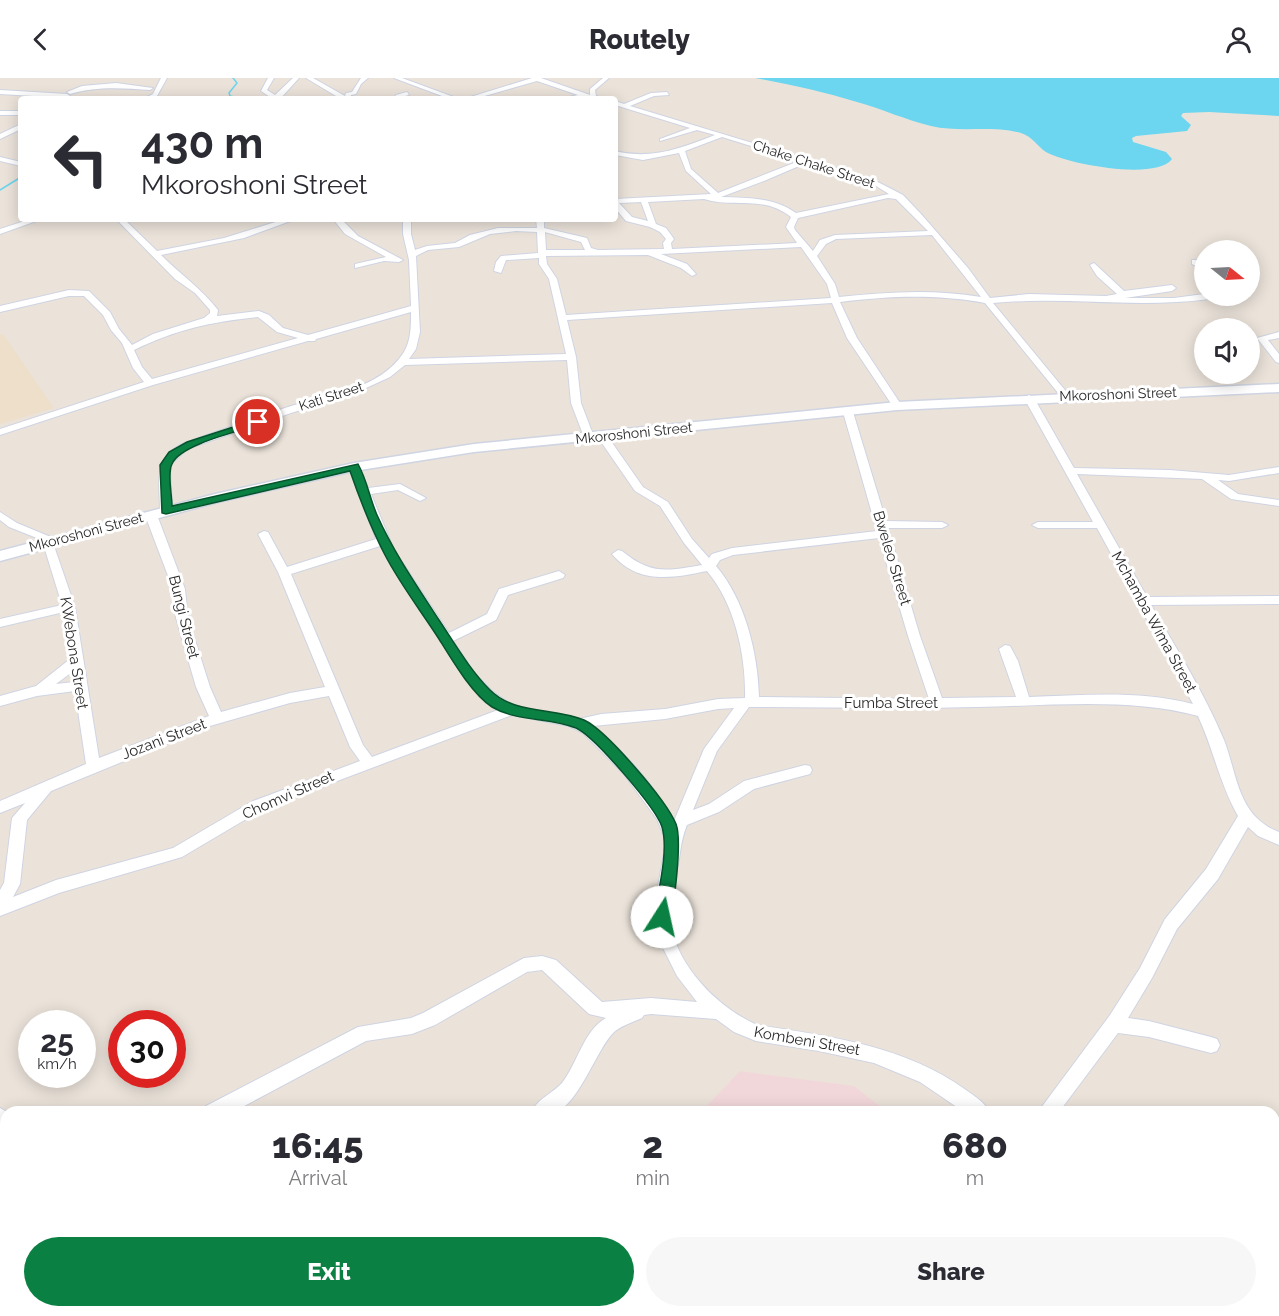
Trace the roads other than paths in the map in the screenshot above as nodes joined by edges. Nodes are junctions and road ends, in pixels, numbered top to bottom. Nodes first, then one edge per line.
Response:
1 (164, 78) edge
2 (271, 78) edge
3 (296, 78) edge
4 (309, 78) edge
5 (365, 78) edge
6 (397, 78) edge
7 (536, 78) edge
8 (606, 78) edge
9 (146, 79) edge
10 (120, 82) edge
11 (138, 87) junction
12 (150, 88) dead end
13 (17, 89) dead end
14 (0, 91) edge
15 (67, 93) edge
16 (109, 94) dead end
17 (126, 94) dead end
18 (407, 94) dead end
19 (667, 94) dead end
20 (151, 96) edge
21 (273, 96) edge
22 (278, 96) edge
23 (341, 96) edge
24 (347, 96) edge
25 (398, 96) edge
26 (448, 96) edge
27 (478, 96) edge
28 (589, 96) joint
29 (618, 104) edge
30 (624, 106) junction
31 (0, 113) edge
32 (18, 113) edge
33 (18, 128) edge
34 (696, 128) junction
35 (722, 135) junction
36 (0, 137) edge
37 (662, 140) dead end
38 (682, 151) junction
39 (618, 153) edge
40 (0, 159) edge
41 (807, 160) junction
42 (18, 164) edge
43 (0, 167) edge
44 (717, 196) junction
45 (900, 197) junction
46 (707, 198) junction
47 (644, 200) junction
48 (618, 202) edge
49 (618, 206) edge
50 (795, 216) junction
51 (29, 222) edge
52 (123, 222) edge
53 (285, 222) edge
54 (339, 222) edge
55 (407, 222) edge
56 (541, 225) edge
57 (653, 225) junction
58 (0, 232) edge
59 (932, 233) junction
60 (802, 245) junction
61 (668, 250) junction
62 (595, 252) junction
63 (643, 252) junction
64 (543, 253) junction
65 (155, 254) junction
66 (813, 256) junction
67 (412, 258) junction
68 (396, 260) junction
69 (1094, 265) dead end
70 (358, 266) dead end
71 (498, 271) dead end
72 (692, 274) dead end
73 (1172, 288) dead end
74 (1123, 294) junction
75 (1194, 298) edge
76 (1106, 299) junction
77 (835, 300) junction
78 (987, 301) junction
79 (414, 308) junction
80 (0, 309) edge
81 (561, 318) junction
82 (207, 320) junction
83 (1279, 335) edge
84 (312, 339) junction
85 (130, 350) junction
86 (572, 357) junction
87 (1279, 360) edge
88 (402, 362) junction
89 (150, 383) junction
90 (1279, 388) edge
91 (1066, 397) junction
92 (1029, 398) junction
93 (897, 406) junction
94 (848, 412) junction
95 (0, 432) edge
96 (596, 436) junction
97 (354, 466) junction
98 (1279, 470) edge
99 (1070, 471) junction
100 (1205, 476) junction
101 (364, 492) junction
102 (420, 498) dead end
103 (1279, 503) edge
104 (166, 511) junction
105 (0, 515) edge
106 (152, 515) junction
107 (942, 525) dead end
108 (1038, 525) dead end
109 (1099, 525) junction
110 (884, 529) junction
111 (264, 534) dead end
112 (50, 541) junction
113 (383, 541) junction
114 (618, 554) dead end
115 (0, 556) edge
116 (709, 567) junction
117 (284, 572) junction
118 (559, 576) dead end
119 (1279, 600) edge
120 (1143, 601) junction
121 (69, 607) junction
122 (0, 623) edge
123 (446, 639) junction
124 (1005, 649) dead end
125 (77, 660) junction
126 (80, 686) junction
127 (333, 690) junction
128 (37, 691) junction
129 (1024, 700) junction
130 (0, 701) edge
131 (749, 703) junction
132 (937, 703) junction
133 (512, 710) junction
134 (1203, 712) junction
135 (218, 720) junction
136 (579, 724) junction
137 (368, 762) junction
138 (93, 766) junction
139 (805, 770) dead end
140 (47, 787) junction
141 (0, 807) edge
142 (1246, 816) junction
143 (681, 821) junction
144 (1279, 839) edge
145 (671, 845) junction
146 (0, 907) edge
147 (651, 1006) junction
148 (717, 1011) junction
149 (1114, 1024) junction
150 (1210, 1044) dead end
151 (224, 1106) edge
152 (549, 1106) edge
153 (972, 1106) edge
154 (1052, 1106) edge

1 - 20 street
2 - 21 street
3 - 22 street
4 - 23 street
5 - 24 street
6 - 26 street
7 - 27 street
7 - 28 street
8 - 28 street
9 - 11 street
10 - 11 street
10 - 15 street
10 - 16 street
10 - 17 street
11 - 12 street
13 - 14 street
14 - 15 street
18 - 25 street
19 - 30 street
29 - 30 street, Chake Chake Street
30 - 34 street, Chake Chake Street
31 - 32 street
33 - 36 street
34 - 35 street, Chake Chake Street
34 - 37 street
35 - 38 street
35 - 41 street, Chake Chake Street
38 - 39 street
38 - 44 street
40 - 42 street
41 - 44 street
41 - 45 street, Chake Chake Street
42 - 43 street
44 - 46 street
45 - 50 street
45 - 59 street, Chake Chake Street
46 - 47 street
46 - 50 street
47 - 48 street
47 - 57 street
49 - 57 street
50 - 60 street
51 - 58 street
52 - 65 street
53 - 65 street
54 - 68 street
55 - 67 street
56 - 62 street
56 - 64 street
56 - 67 street
57 - 61 street
59 - 66 street
59 - 78 street, Chake Chake Street
60 - 61 street
60 - 66 street
61 - 63 street
62 - 63 street
62 - 64 street
63 - 72 street
64 - 71 street
64 - 81 street
65 - 82 street
66 - 77 street
67 - 68 street
67 - 79 street
68 - 70 street
69 - 74 street
73 - 74 street
74 - 76 street
75 - 76 street
76 - 78 street
77 - 78 street
77 - 81 street
77 - 93 street
78 - 91 street, Chake Chake Street
79 - 84 street
79 - 88 street
80 - 85 street
81 - 86 street
82 - 84 street
82 - 85 street
83 - 87 street
84 - 89 street
85 - 89 street
86 - 88 street
86 - 96 street
88 - 104 street, Kati Street
89 - 95 street
90 - 91 street, Mkoroshoni Street
91 - 92 street, Mkoroshoni Street
92 - 93 street, Mkoroshoni Street
92 - 99 street, Mchamba Wima Street
93 - 94 street, Mkoroshoni Street
94 - 96 street, Mkoroshoni Street
94 - 110 street, Bweleo Street
96 - 97 street, Mkoroshoni Street
96 - 116 street
97 - 101 street, Kombeni Street
97 - 104 street, Mkoroshoni Street
98 - 100 street
99 - 100 street
99 - 109 street, Mchamba Wima Street
100 - 103 street
101 - 102 street
101 - 113 street, Kombeni Street
104 - 106 street, Mkoroshoni Street
105 - 112 street
106 - 112 street, Mkoroshoni Street
106 - 135 street, Bungi Street
107 - 110 street
108 - 109 street
109 - 120 street, Mchamba Wima Street
110 - 116 street
110 - 132 street, Bweleo Street
111 - 117 street
112 - 115 street, Mkoroshoni Street
112 - 121 street, KWebona Street
113 - 117 street
113 - 123 street, Kombeni Street
114 - 116 street
116 - 131 street
117 - 127 street
118 - 123 street
119 - 120 street
120 - 134 street, Mchamba Wima Street
121 - 122 street
121 - 125 street, KWebona Street
123 - 133 street, Kombeni Street
124 - 129 street
125 - 126 street, KWebona Street
125 - 128 street
126 - 128 street
126 - 138 street, KWebona Street
127 - 135 street, Jozani Street
127 - 137 street
128 - 130 street
129 - 132 street, Fumba Street
129 - 134 street, Fumba Street
131 - 132 street, Fumba Street
131 - 136 street, Fumba Street
131 - 143 street
133 - 136 street, Kombeni Street
133 - 137 street, Chomvi Street
134 - 142 street, Mchamba Wima Street
135 - 138 street, Jozani Street
136 - 145 street, Kombeni Street
137 - 146 street, Chomvi Street
138 - 140 street, Jozani Street
139 - 143 street
140 - 141 street, Jozani Street
140 - 146 street
142 - 144 street, Mchamba Wima Street
142 - 149 street
143 - 145 street
145 - 148 street, Kombeni Street
147 - 148 street
147 - 151 street
147 - 152 street
148 - 153 street, Kombeni Street
149 - 150 street
149 - 154 street

